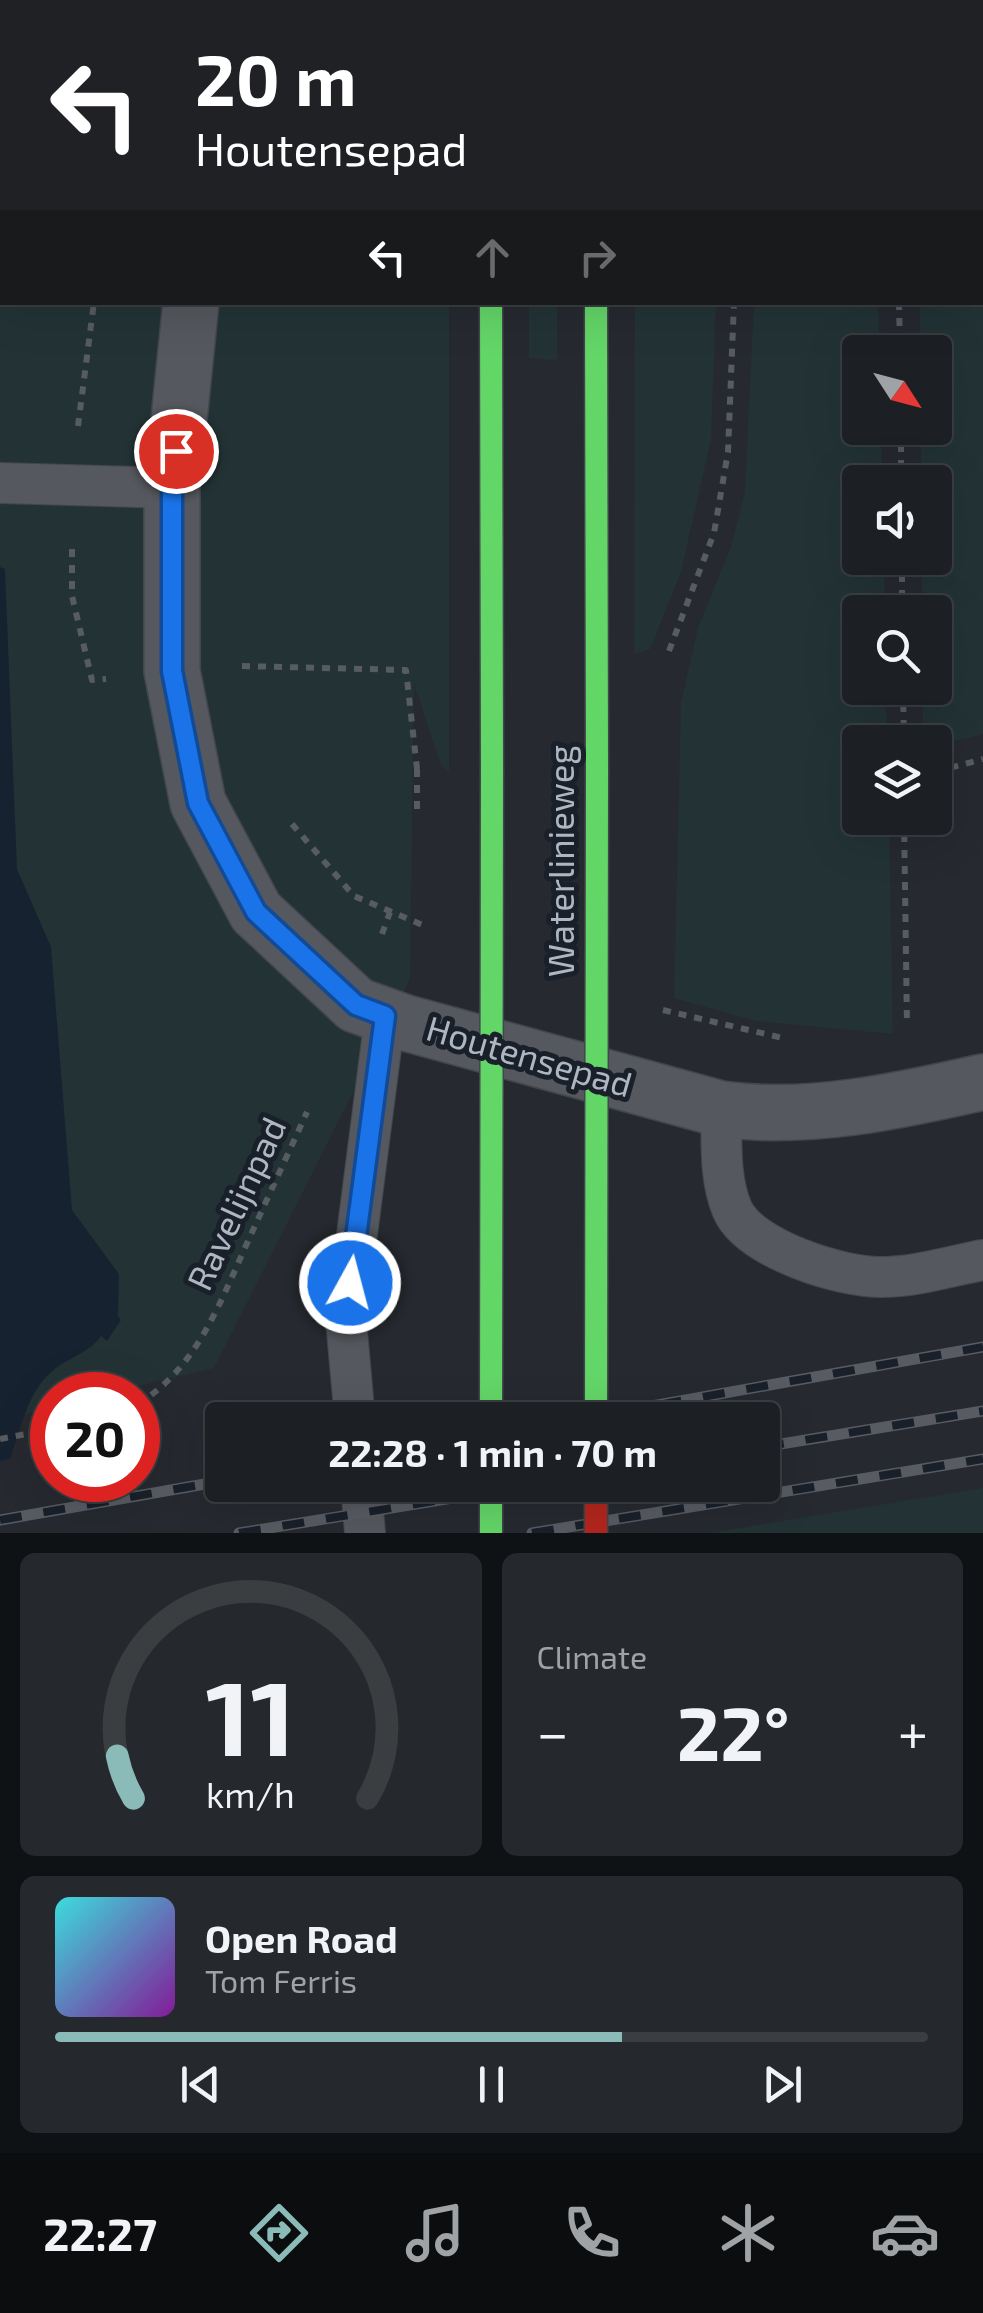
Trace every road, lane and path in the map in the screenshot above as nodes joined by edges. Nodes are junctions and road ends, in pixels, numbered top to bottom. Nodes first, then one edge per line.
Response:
1 (191, 305) edge
2 (491, 305) edge
3 (596, 305) edge
4 (734, 305) edge
5 (900, 305) edge
6 (900, 335) edge
7 (0, 483) edge
8 (172, 488) junction
9 (666, 658) dead end
10 (262, 668) dead end
11 (983, 758) edge
12 (952, 767) edge
13 (417, 769) dead end
14 (904, 835) edge
15 (371, 1011) junction
16 (983, 1082) edge
17 (913, 1098) junction
18 (722, 1109) junction
19 (983, 1260) edge
20 (160, 1390) edge
21 (353, 1402) edge
22 (492, 1402) edge
23 (596, 1402) edge
24 (30, 1433) edge
25 (0, 1439) edge
26 (363, 1502) edge
27 (492, 1502) edge
28 (596, 1502) edge
29 (366, 1533) edge
30 (492, 1533) edge
31 (596, 1533) edge

1 - 8 street, Houtensepad
2 - 22 main road, Waterlinieweg, bridge
3 - 23 main road, Waterlinieweg, bridge
4 - 9 path
5 - 6 path
7 - 8 lane
8 - 15 street, Houtensepad
10 - 13 path
11 - 12 path
14 - 17 path
15 - 18 street, Houtensepad
15 - 20 path, Ravelijnpad
15 - 21 lane
16 - 17 street, Houtensepad
17 - 18 street, Houtensepad
18 - 19 lane
24 - 25 path
26 - 29 lane
27 - 30 main road, bridge
28 - 31 main road, bridge

